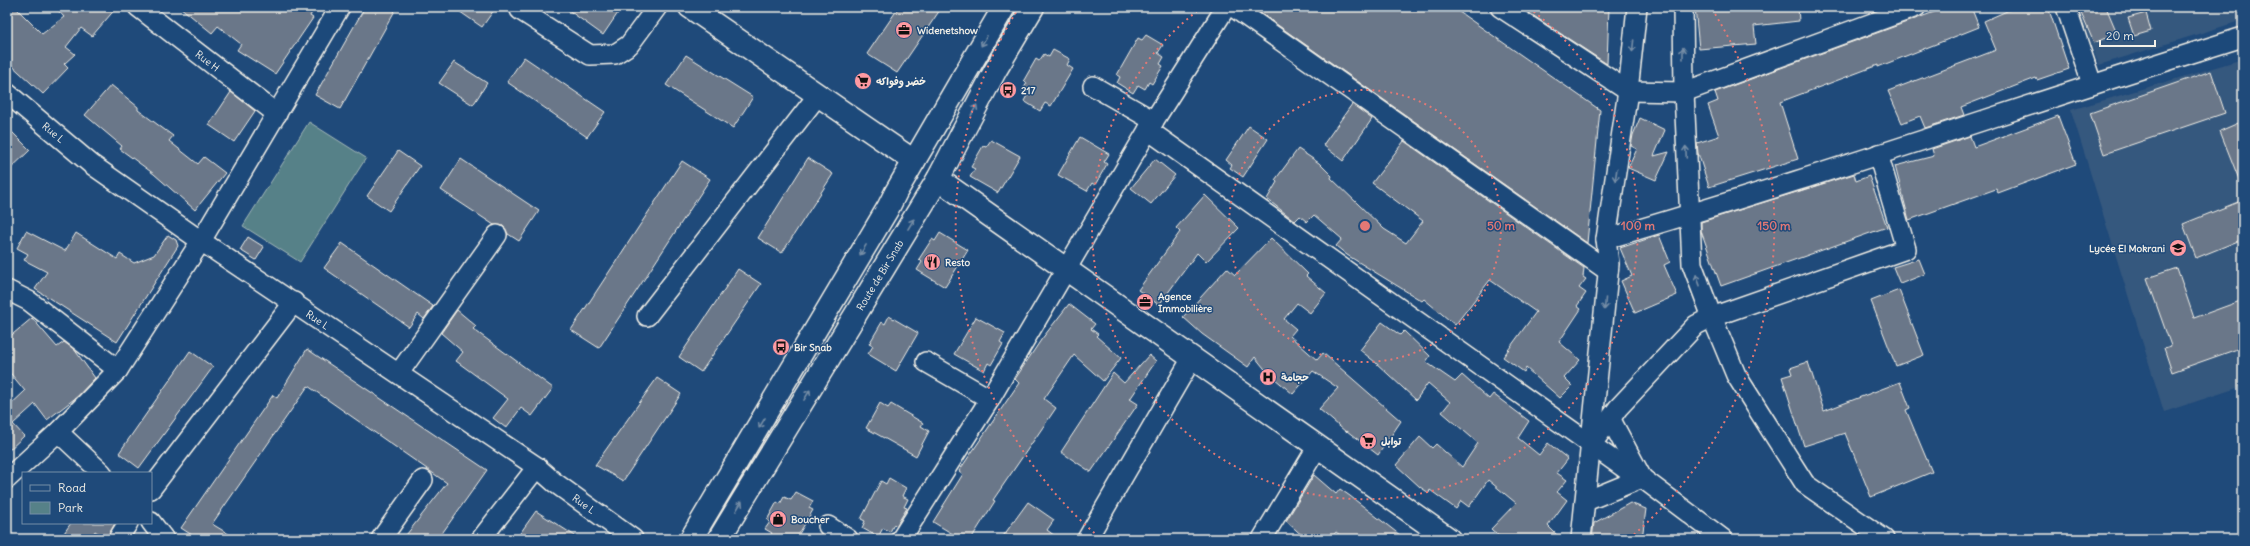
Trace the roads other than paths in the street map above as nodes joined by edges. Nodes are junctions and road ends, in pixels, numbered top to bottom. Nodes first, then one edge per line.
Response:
1 (138, 7) edge
2 (340, 7) edge
3 (657, 7) edge
4 (690, 7) edge
5 (1004, 7) edge
6 (1033, 7) edge
7 (1226, 7) edge
8 (1233, 7) edge
9 (1500, 7) edge
10 (1637, 7) edge
11 (1683, 7) edge
12 (1916, 7) edge
13 (2066, 7) edge
14 (520, 10) dead end
15 (1888, 11) edge
16 (2243, 37) edge
17 (2092, 84) junction
18 (1093, 86) dead end
19 (1628, 91) junction
20 (1684, 92) junction
21 (7, 93) edge
22 (818, 96) junction
23 (276, 114) junction
24 (1151, 125) junction
25 (1878, 154) junction
26 (914, 160) junction
27 (939, 176) junction
28 (1689, 215) junction
29 (497, 236) dead end
30 (1606, 239) junction
31 (200, 241) junction
32 (1067, 270) junction
33 (1608, 271) junction
34 (7, 290) edge
35 (294, 302) junction
36 (647, 316) dead end
37 (1712, 317) junction
38 (1192, 358) junction
39 (926, 362) dead end
40 (118, 370) junction
41 (399, 373) junction
42 (990, 399) junction
43 (1611, 420) junction
44 (58, 432) junction
45 (1592, 444) junction
46 (1318, 446) junction
47 (537, 467) junction
48 (101, 472) edge
49 (1642, 478) junction
50 (7, 479) edge
51 (423, 480) dead end
52 (152, 489) edge
53 (1586, 501) junction
54 (498, 517) junction
55 (152, 523) edge
56 (127, 524) edge
57 (828, 526) dead end
58 (1444, 538) edge
59 (118, 539) edge
60 (164, 539) edge
61 (381, 539) edge
62 (481, 539) edge
63 (500, 539) edge
64 (633, 539) edge
65 (691, 539) edge
66 (719, 539) edge
67 (848, 539) edge
68 (902, 539) edge
69 (1086, 539) edge
70 (1262, 539) edge
71 (1581, 539) edge
72 (1723, 539) edge
73 (1884, 539) edge

1 - 23 street, Rue H
2 - 23 street
3 - 14 street
4 - 22 main road
5 -> 26 main road
27 -> 6 main road, Route de Bir Snab
7 - 24 street
8 - 33 street
9 - 19 street
10 -> 19 street
20 -> 11 street
12 - 15 street
13 - 17 street
15 - 20 street
16 - 17 street
17 - 25 street
18 - 24 street
19 - 20 street
19 -> 30 street
28 -> 20 street
21 - 31 street, Rue L
22 - 26 main road
22 - 36 street
23 - 31 street
24 - 32 street
24 - 45 street
25 - 28 street
25 - 37 street
26 - 27 main road
26 - 27 main road
26 -> 65 main road
27 - 32 main road
66 -> 27 main road, Route de Bir Snab
28 - 30 street
37 -> 28 street
29 - 41 street
30 - 33 street
31 - 35 street, Rue L
31 - 40 street
32 - 38 main road
32 - 42 street
33 -> 45 street
34 - 40 street
35 - 41 street, Rue L
35 - 52 street
37 - 43 street
37 - 73 street
38 - 46 main road
38 - 69 street
39 - 42 street
40 - 44 street
41 - 47 street, Rue L
42 - 68 street
43 - 45 street
43 - 49 street
44 - 48 street
44 - 50 street
45 - 49 street
45 - 53 street
46 - 58 main road
46 - 70 street
47 - 54 street
47 - 64 street, Rue L
49 - 53 street
49 - 72 street
51 - 61 street
53 - 71 street
54 - 62 street
54 - 63 street
55 - 60 street
56 - 59 street
57 - 67 street

